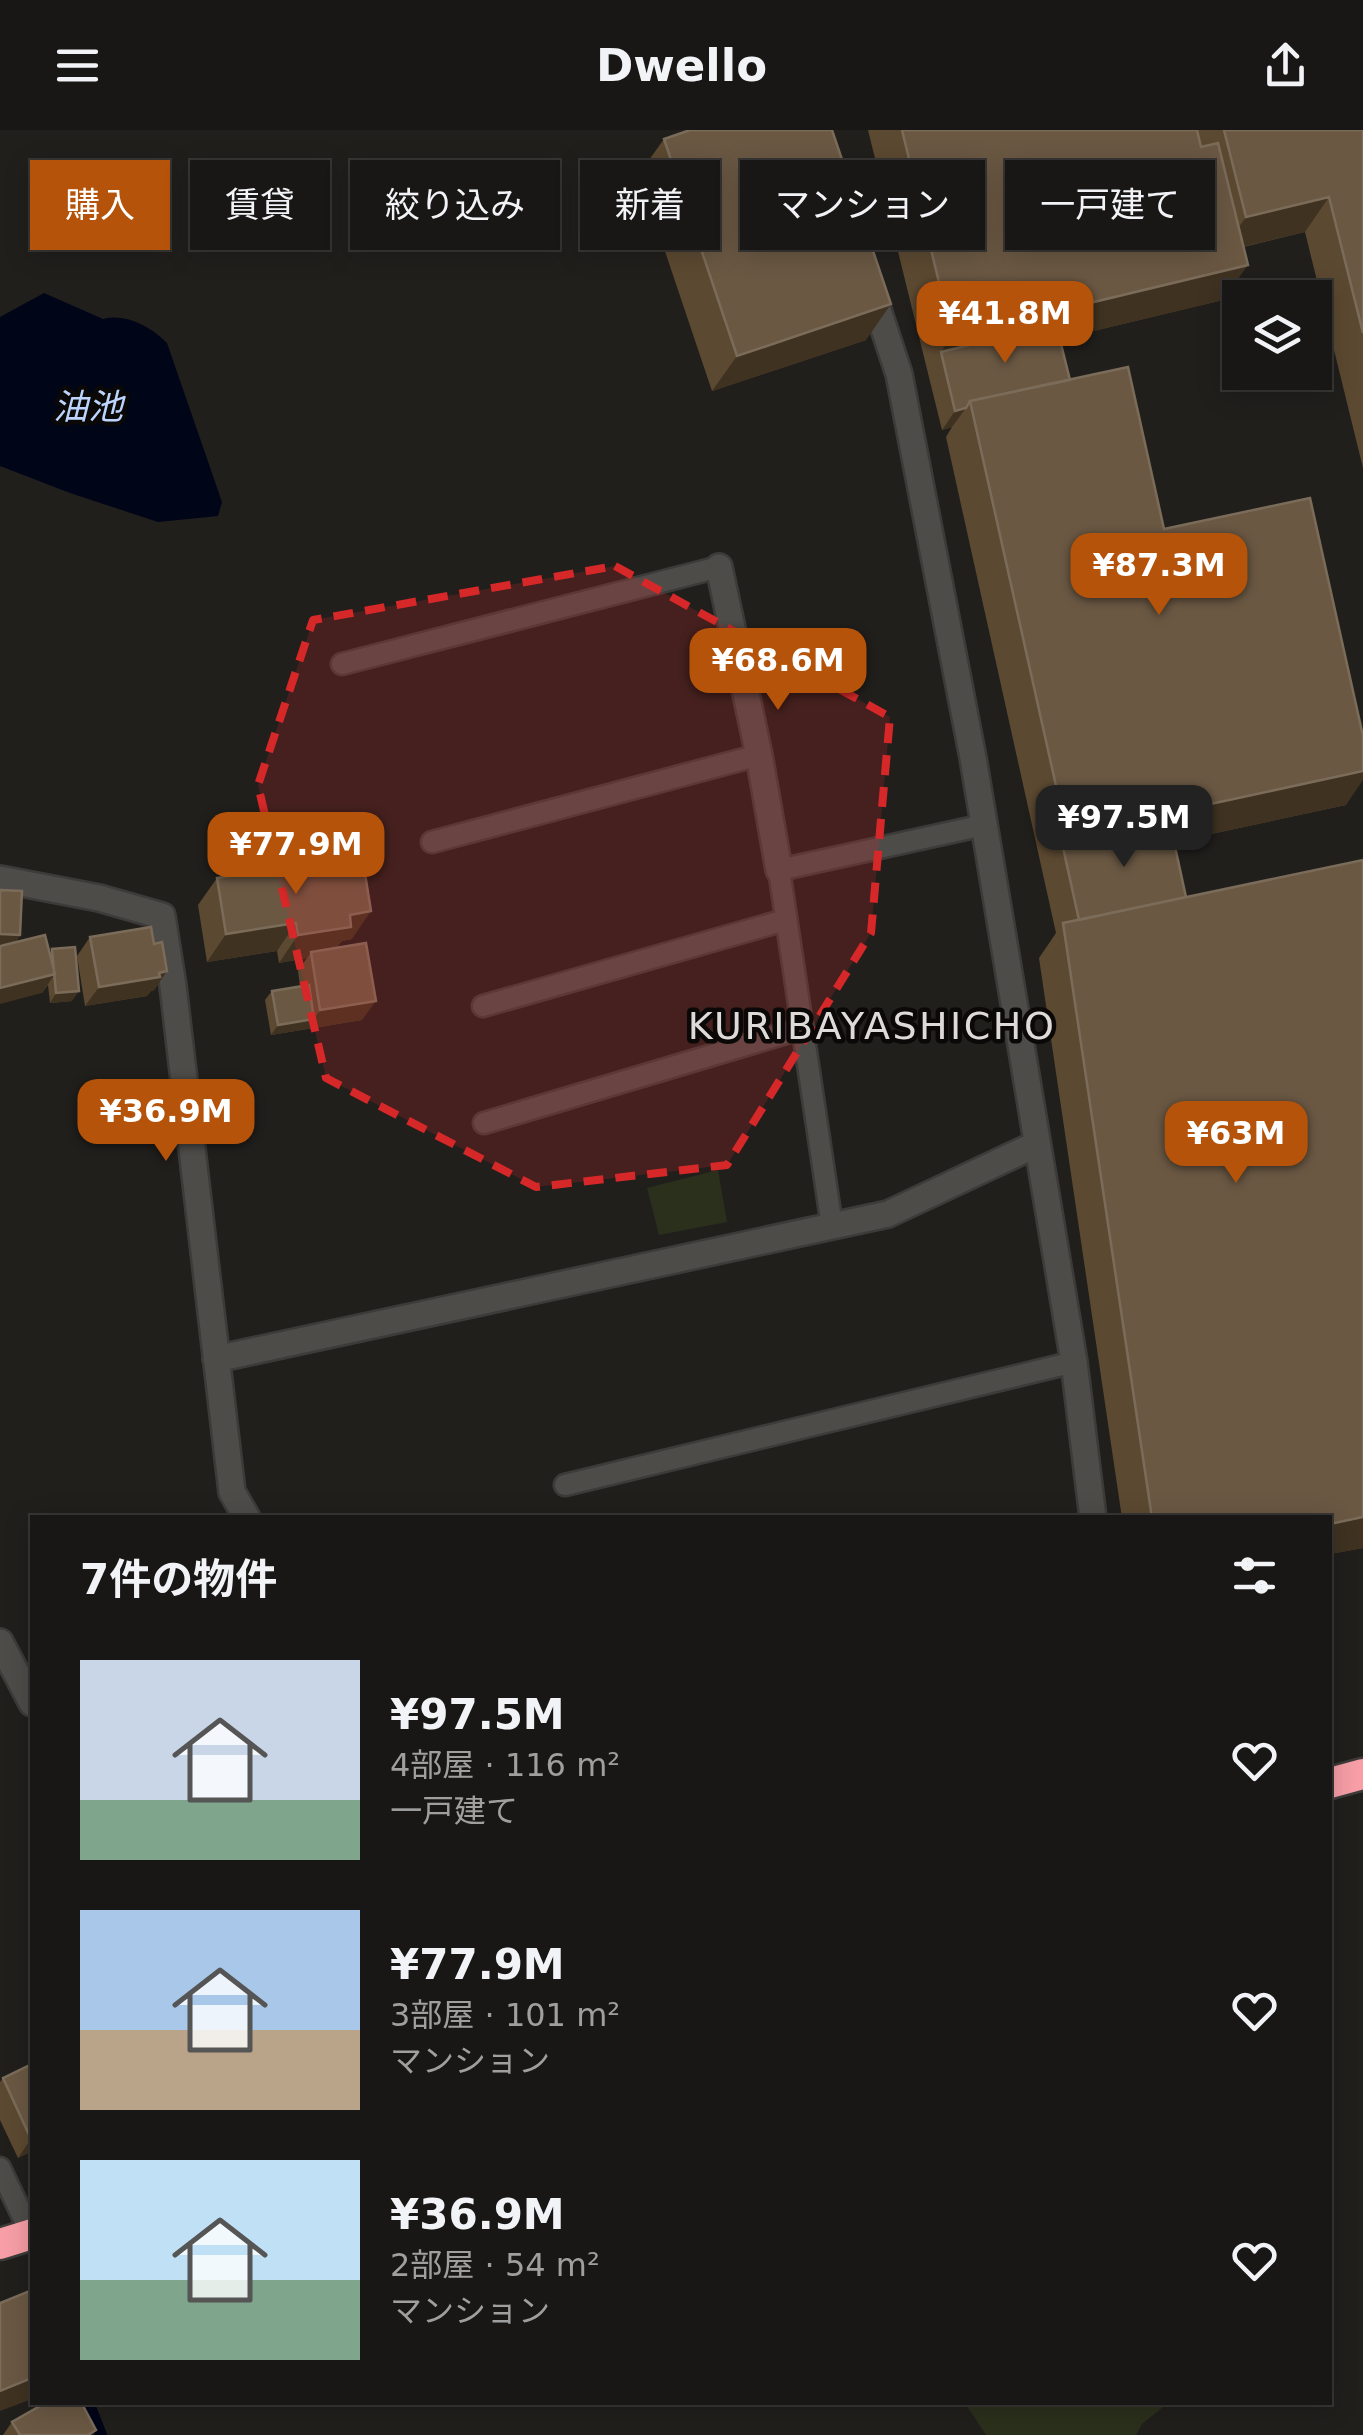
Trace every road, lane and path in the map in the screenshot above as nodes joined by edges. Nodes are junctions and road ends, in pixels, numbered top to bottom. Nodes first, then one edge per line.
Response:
1 (861, 262) edge
2 (718, 567) joint
3 (342, 664) dead end
4 (759, 754) junction
5 (984, 825) junction
6 (432, 842) dead end
7 (779, 870) junction
8 (0, 879) edge
9 (785, 920) junction
10 (483, 1006) dead end
11 (802, 1028) junction
12 (484, 1124) dead end
13 (1037, 1144) junction
14 (832, 1226) junction
15 (216, 1359) junction
16 (1074, 1362) junction
17 (564, 1485) dead end
18 (245, 1515) edge
19 (1093, 1515) edge
20 (0, 1642) edge
21 (30, 1700) edge
22 (1363, 1774) edge
23 (1332, 1782) edge
24 (0, 2168) edge
25 (30, 2230) edge
26 (30, 2235) edge
27 (0, 2244) edge

1 - 5 street
2 - 3 lane
2 - 4 street
4 - 6 lane
4 - 7 street
5 - 7 lane
5 - 13 street
7 - 9 lane
8 - 15 street
9 - 10 lane
9 - 11 lane
11 - 12 lane
11 - 14 lane
13 - 14 street
13 - 16 street
14 - 15 street
15 - 18 street
16 - 17 lane
16 - 19 street
20 - 21 street
22 - 23 highway
24 - 25 lane
26 - 27 highway

